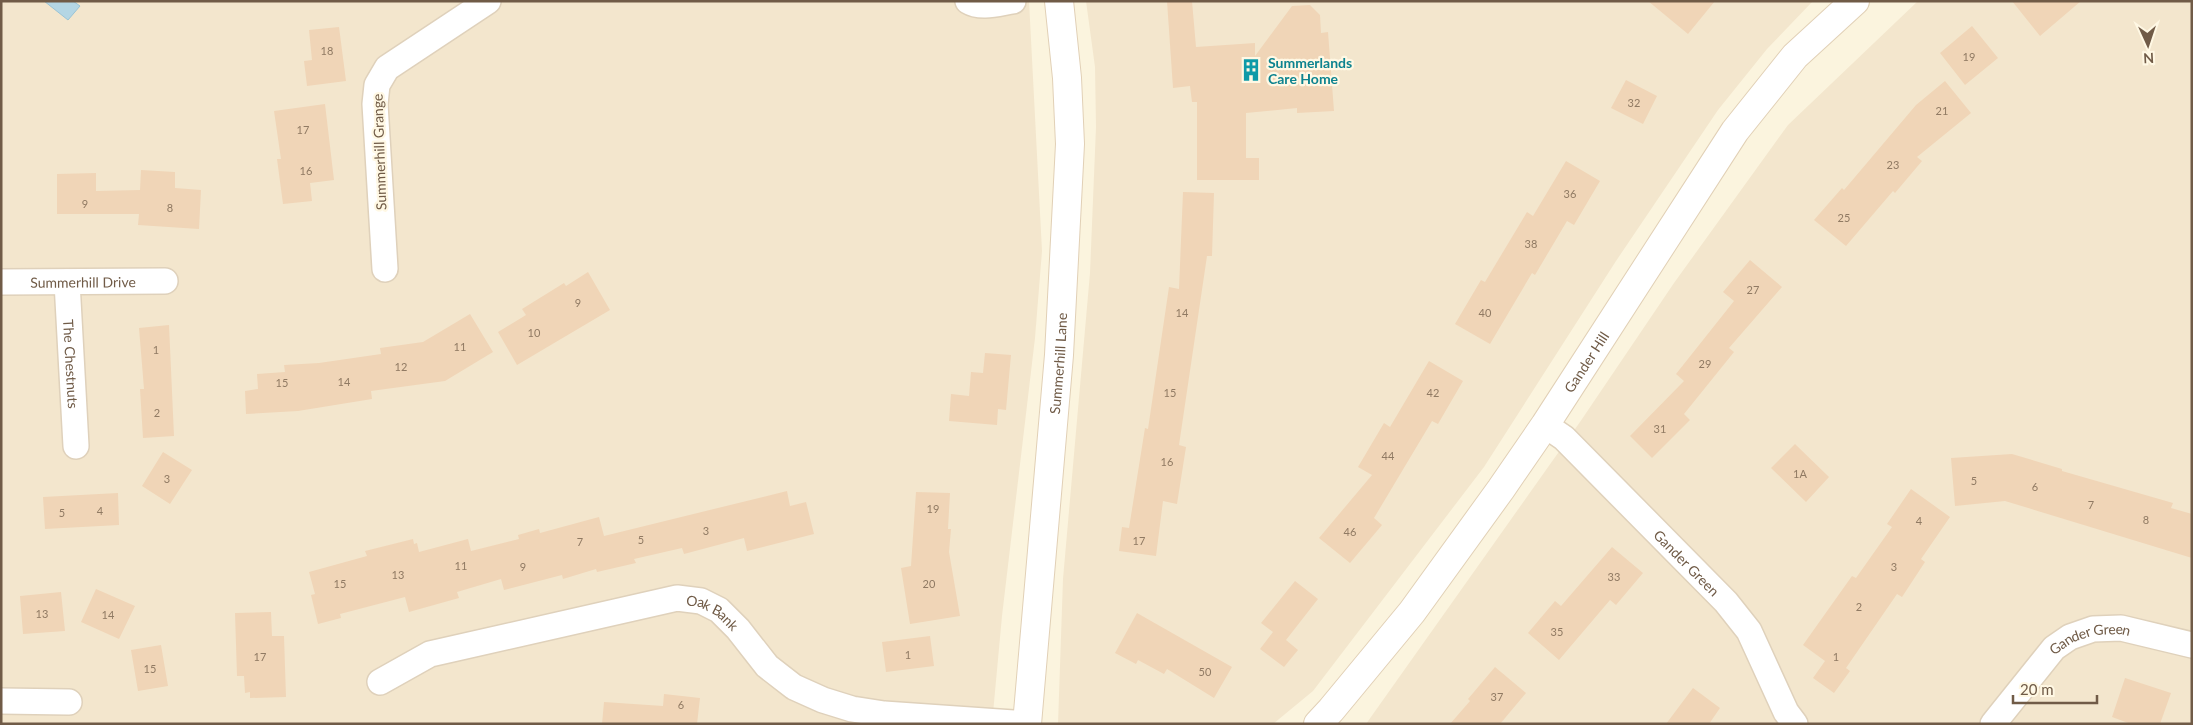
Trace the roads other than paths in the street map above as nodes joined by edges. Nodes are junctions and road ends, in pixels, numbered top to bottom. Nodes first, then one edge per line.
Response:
1 (488, 1) edge
2 (968, 1) edge
3 (1013, 1) edge
4 (1059, 1) edge
5 (1855, 1) edge
6 (384, 269) dead end
7 (165, 281) dead end
8 (1, 282) edge
9 (67, 282) junction
10 (1545, 425) junction
11 (76, 446) dead end
12 (2192, 645) edge
13 (380, 682) dead end
14 (1, 701) edge
15 (69, 702) dead end
16 (1027, 724) edge
17 (1318, 724) edge
18 (1795, 724) edge
19 (1993, 724) edge

1 - 6 street, Summerhill Grange
2 - 3 street
4 - 16 street, Summerhill Lane
5 - 10 street, Gander Hill
7 - 9 street, Summerhill Drive
8 - 9 street, Summerhill Drive
9 - 11 street, The Chestnuts
10 - 17 street, Gander Hill
10 - 18 street, Gander Green
12 - 19 street, Gander Green
13 - 16 street, Oak Bank
14 - 15 street

